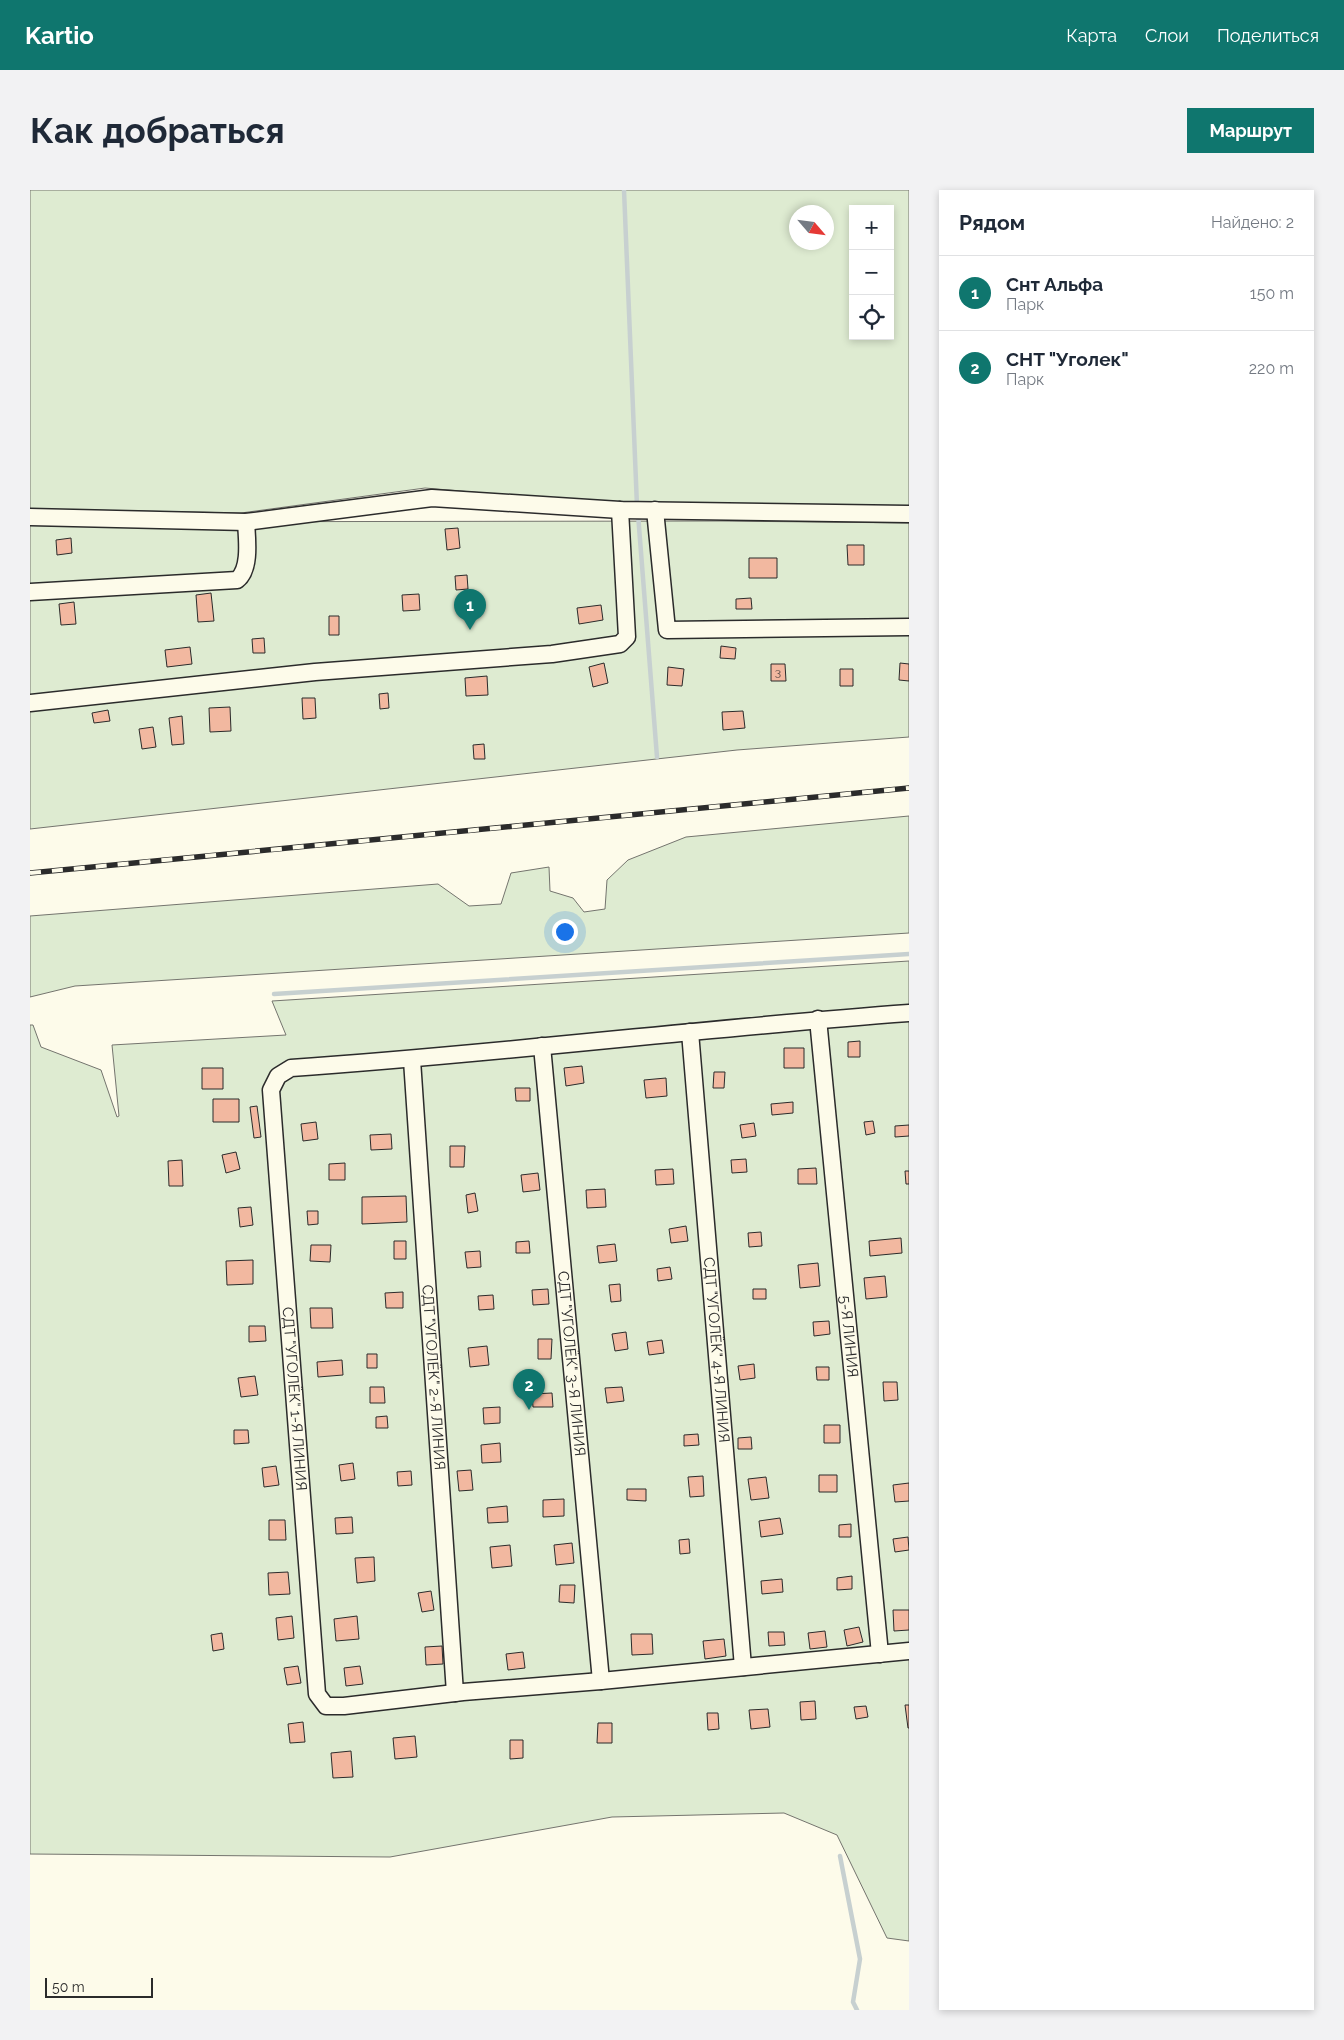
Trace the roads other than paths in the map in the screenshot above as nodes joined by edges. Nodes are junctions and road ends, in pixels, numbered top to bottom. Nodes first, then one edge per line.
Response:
1 (620, 510) junction
2 (654, 510) junction
3 (909, 514) edge
4 (30, 517) edge
5 (246, 522) junction
6 (30, 592) edge
7 (909, 627) edge
8 (30, 703) edge
9 (909, 1013) edge
10 (818, 1020) junction
11 (690, 1032) junction
12 (542, 1046) junction
13 (412, 1060) junction
14 (909, 1651) edge
15 (880, 1654) junction
16 (743, 1667) junction
17 (601, 1681) junction
18 (456, 1693) junction

1 - 2 street
1 - 5 street
1 - 8 street
2 - 3 street
2 - 7 street
4 - 5 street
5 - 6 street
9 - 10 street
10 - 11 street
10 - 15 street, 5-Я ЛИНИЯ
11 - 12 street
11 - 16 street, СДТ "УГОЛЁК" 4-Я ЛИНИЯ
12 - 13 street
12 - 17 street, СДТ "УГОЛЁК" 3-Я ЛИНИЯ
13 - 18 street, СДТ "УГОЛЁК" 2-Я ЛИНИЯ
13 - 18 street, СДТ "УГОЛЁК" 1-Я ЛИНИЯ
14 - 15 street
15 - 16 street
16 - 17 street
17 - 18 street

